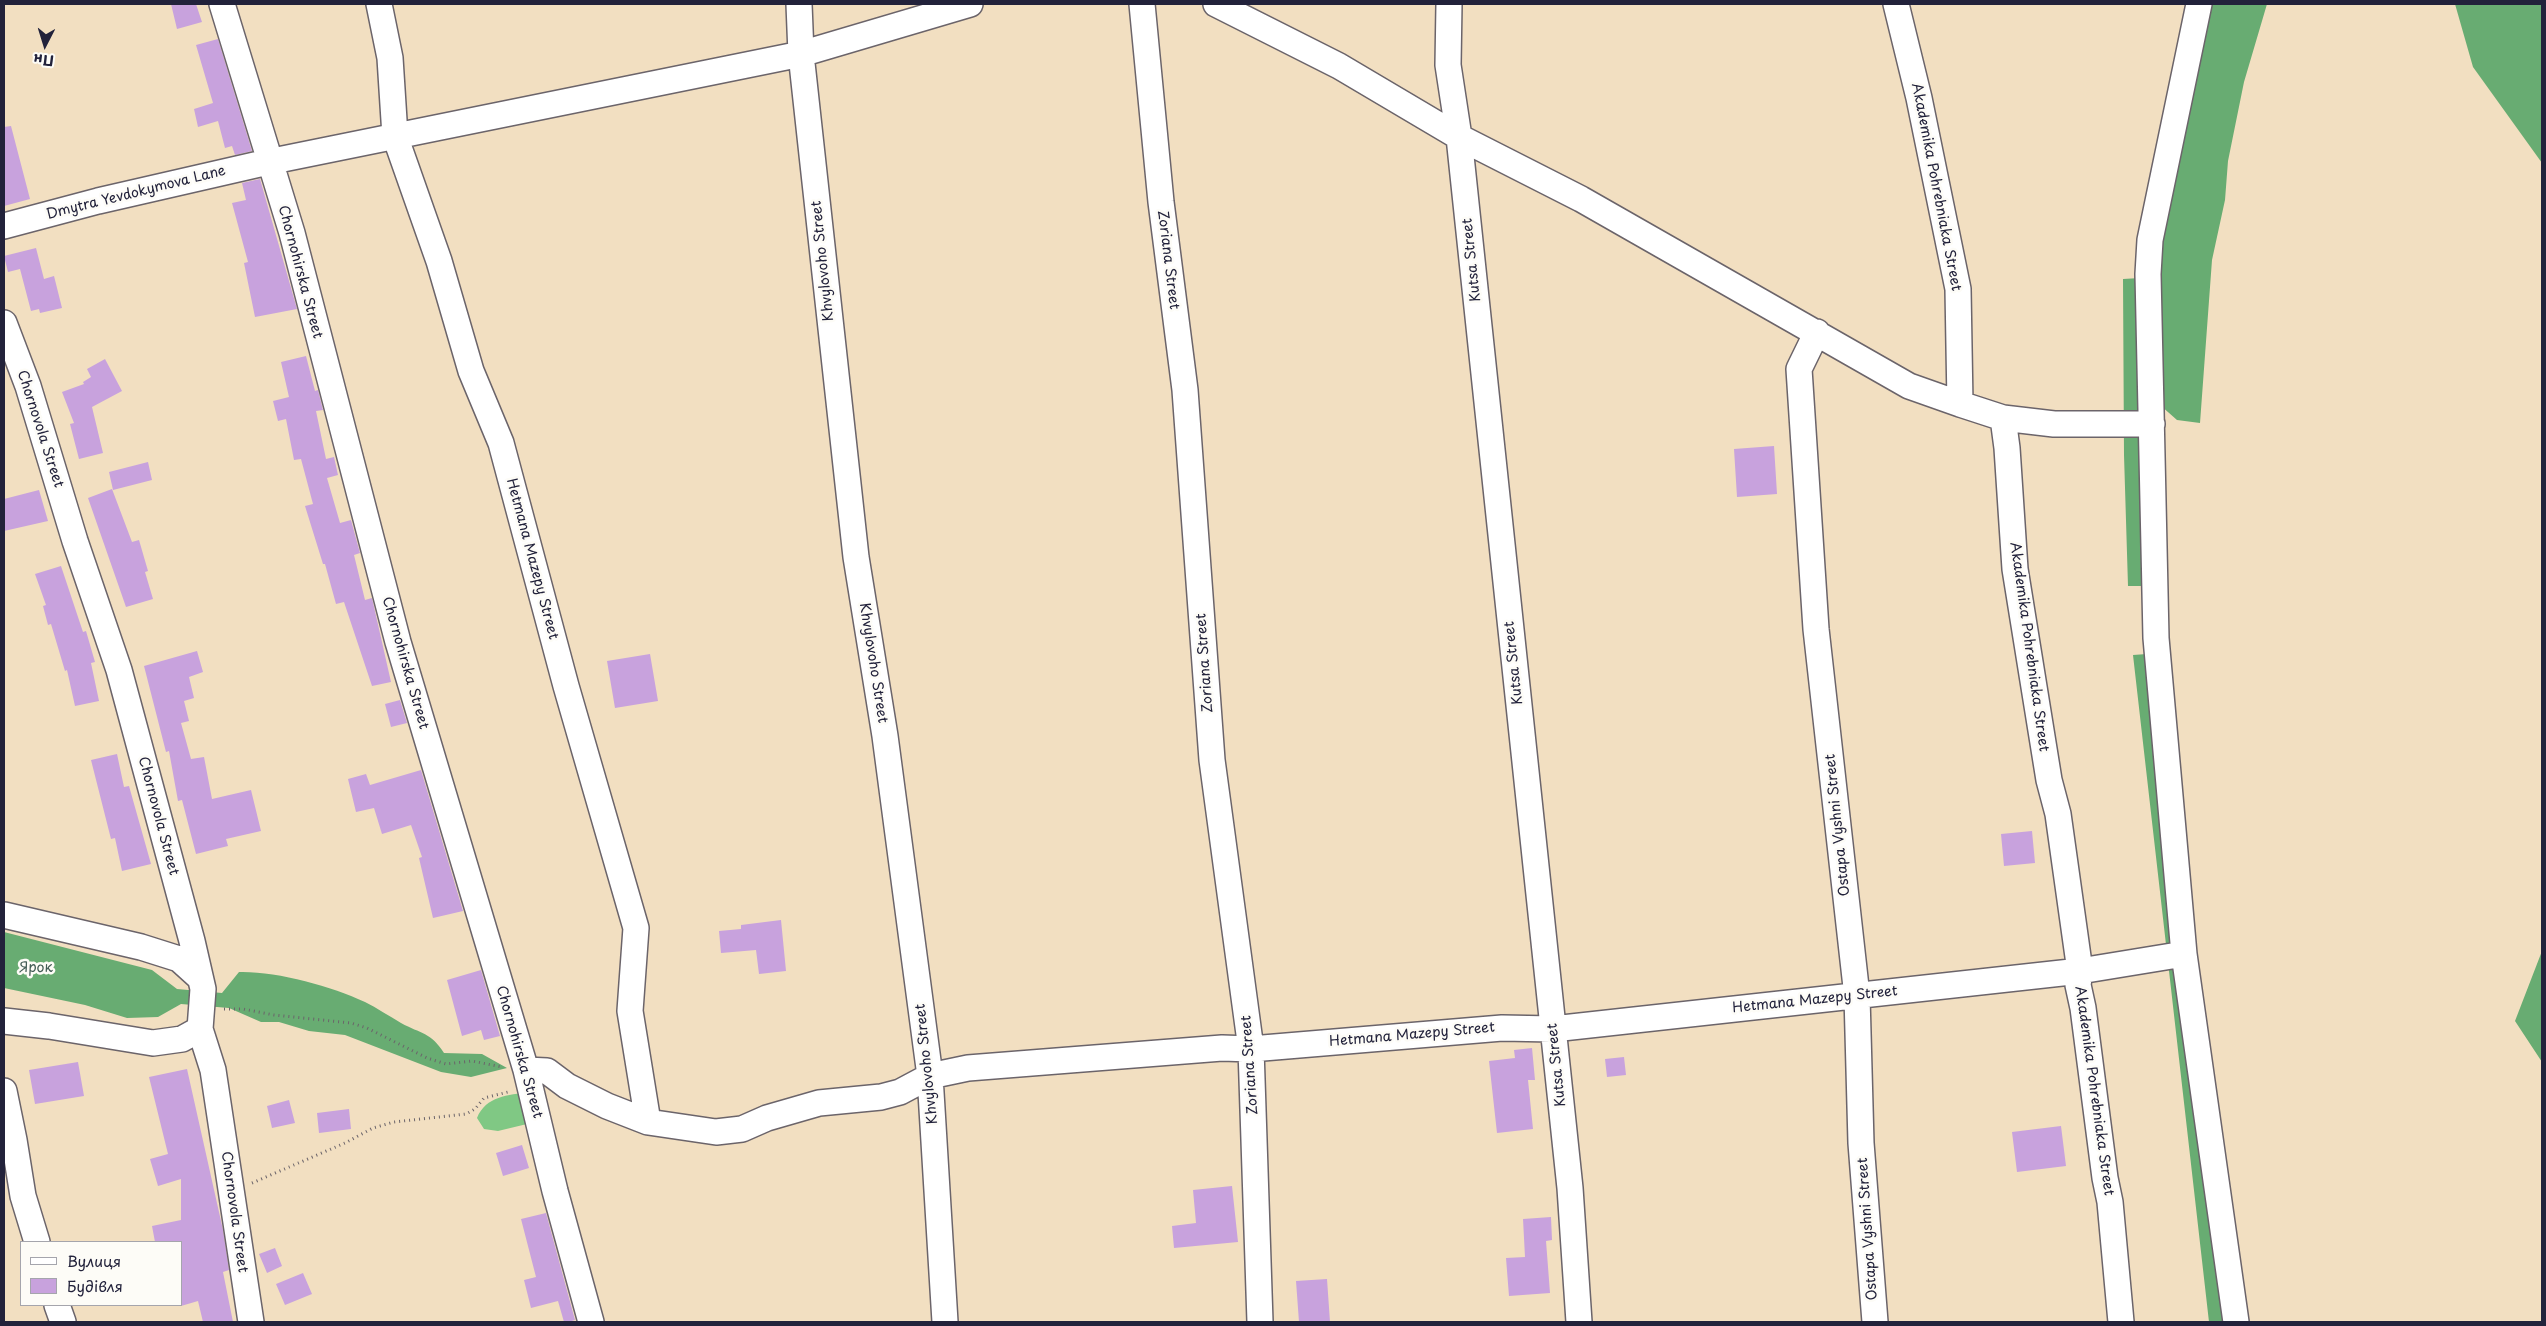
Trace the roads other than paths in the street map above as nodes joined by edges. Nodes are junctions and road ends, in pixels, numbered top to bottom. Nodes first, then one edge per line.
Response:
1 (222, 4) edge
2 (379, 4) edge
3 (799, 4) edge
4 (970, 4) edge
5 (1142, 4) edge
6 (1216, 4) edge
7 (1449, 4) edge
8 (1896, 4) edge
9 (2199, 4) edge
10 (801, 54) junction
11 (396, 136) junction
12 (1459, 137) junction
13 (268, 162) junction
14 (4, 226) edge
15 (4, 323) edge
16 (1817, 332) junction
17 (1960, 404) junction
18 (2003, 418) junction
19 (2152, 424) junction
20 (4, 915) edge
21 (2184, 954) junction
22 (2080, 971) junction
23 (1856, 996) junction
24 (201, 1002) junction
25 (4, 1021) edge
26 (1553, 1029) junction
27 (1251, 1049) junction
28 (930, 1076) junction
29 (529, 1079) junction
30 (4, 1091) edge
31 (648, 1122) junction
32 (37, 1241) edge
33 (57, 1306) edge
34 (63, 1322) edge
35 (250, 1322) edge
36 (591, 1322) edge
37 (945, 1322) edge
38 (1260, 1322) edge
39 (1578, 1322) edge
40 (1875, 1322) edge
41 (2121, 1322) edge
42 (2236, 1322) edge

1 - 13 street, Chornohirska Street
2 - 11 street, Hetmana Mazepy Street
3 - 10 street, Khvylovoho Street
4 - 10 street, Dmytra Yevdokymova Lane
5 - 27 street, Zoriana Street
6 - 12 street
7 - 12 street, Kutsa Street
8 - 17 street, Akademika Pohrebniaka Street
9 - 19 street
10 - 11 street, Dmytra Yevdokymova Lane
10 - 28 street, Khvylovoho Street
11 - 13 street, Dmytra Yevdokymova Lane
11 - 31 street, Hetmana Mazepy Street
12 - 16 street
12 - 26 street, Kutsa Street
13 - 14 street, Dmytra Yevdokymova Lane
13 - 29 street, Chornohirska Street
15 - 24 street, Chornovola Street
16 - 17 street
16 - 23 street, Ostapa Vyshni Street
17 - 18 street
18 - 19 street
18 - 22 street, Akademika Pohrebniaka Street
19 - 21 street
20 - 24 street
21 - 22 street, Hetmana Mazepy Street
21 - 42 street
22 - 23 street, Hetmana Mazepy Street
22 - 41 street, Akademika Pohrebniaka Street
23 - 26 street, Hetmana Mazepy Street
23 - 40 street, Ostapa Vyshni Street
24 - 25 street
24 - 35 street, Chornovola Street
26 - 27 street, Hetmana Mazepy Street
26 - 39 street, Kutsa Street
27 - 28 street, Hetmana Mazepy Street
27 - 38 street, Zoriana Street
28 - 31 street, Hetmana Mazepy Street
28 - 37 street, Khvylovoho Street
29 - 31 street, Hetmana Mazepy Street
29 - 36 street, Chornohirska Street
30 - 32 street
33 - 34 street

